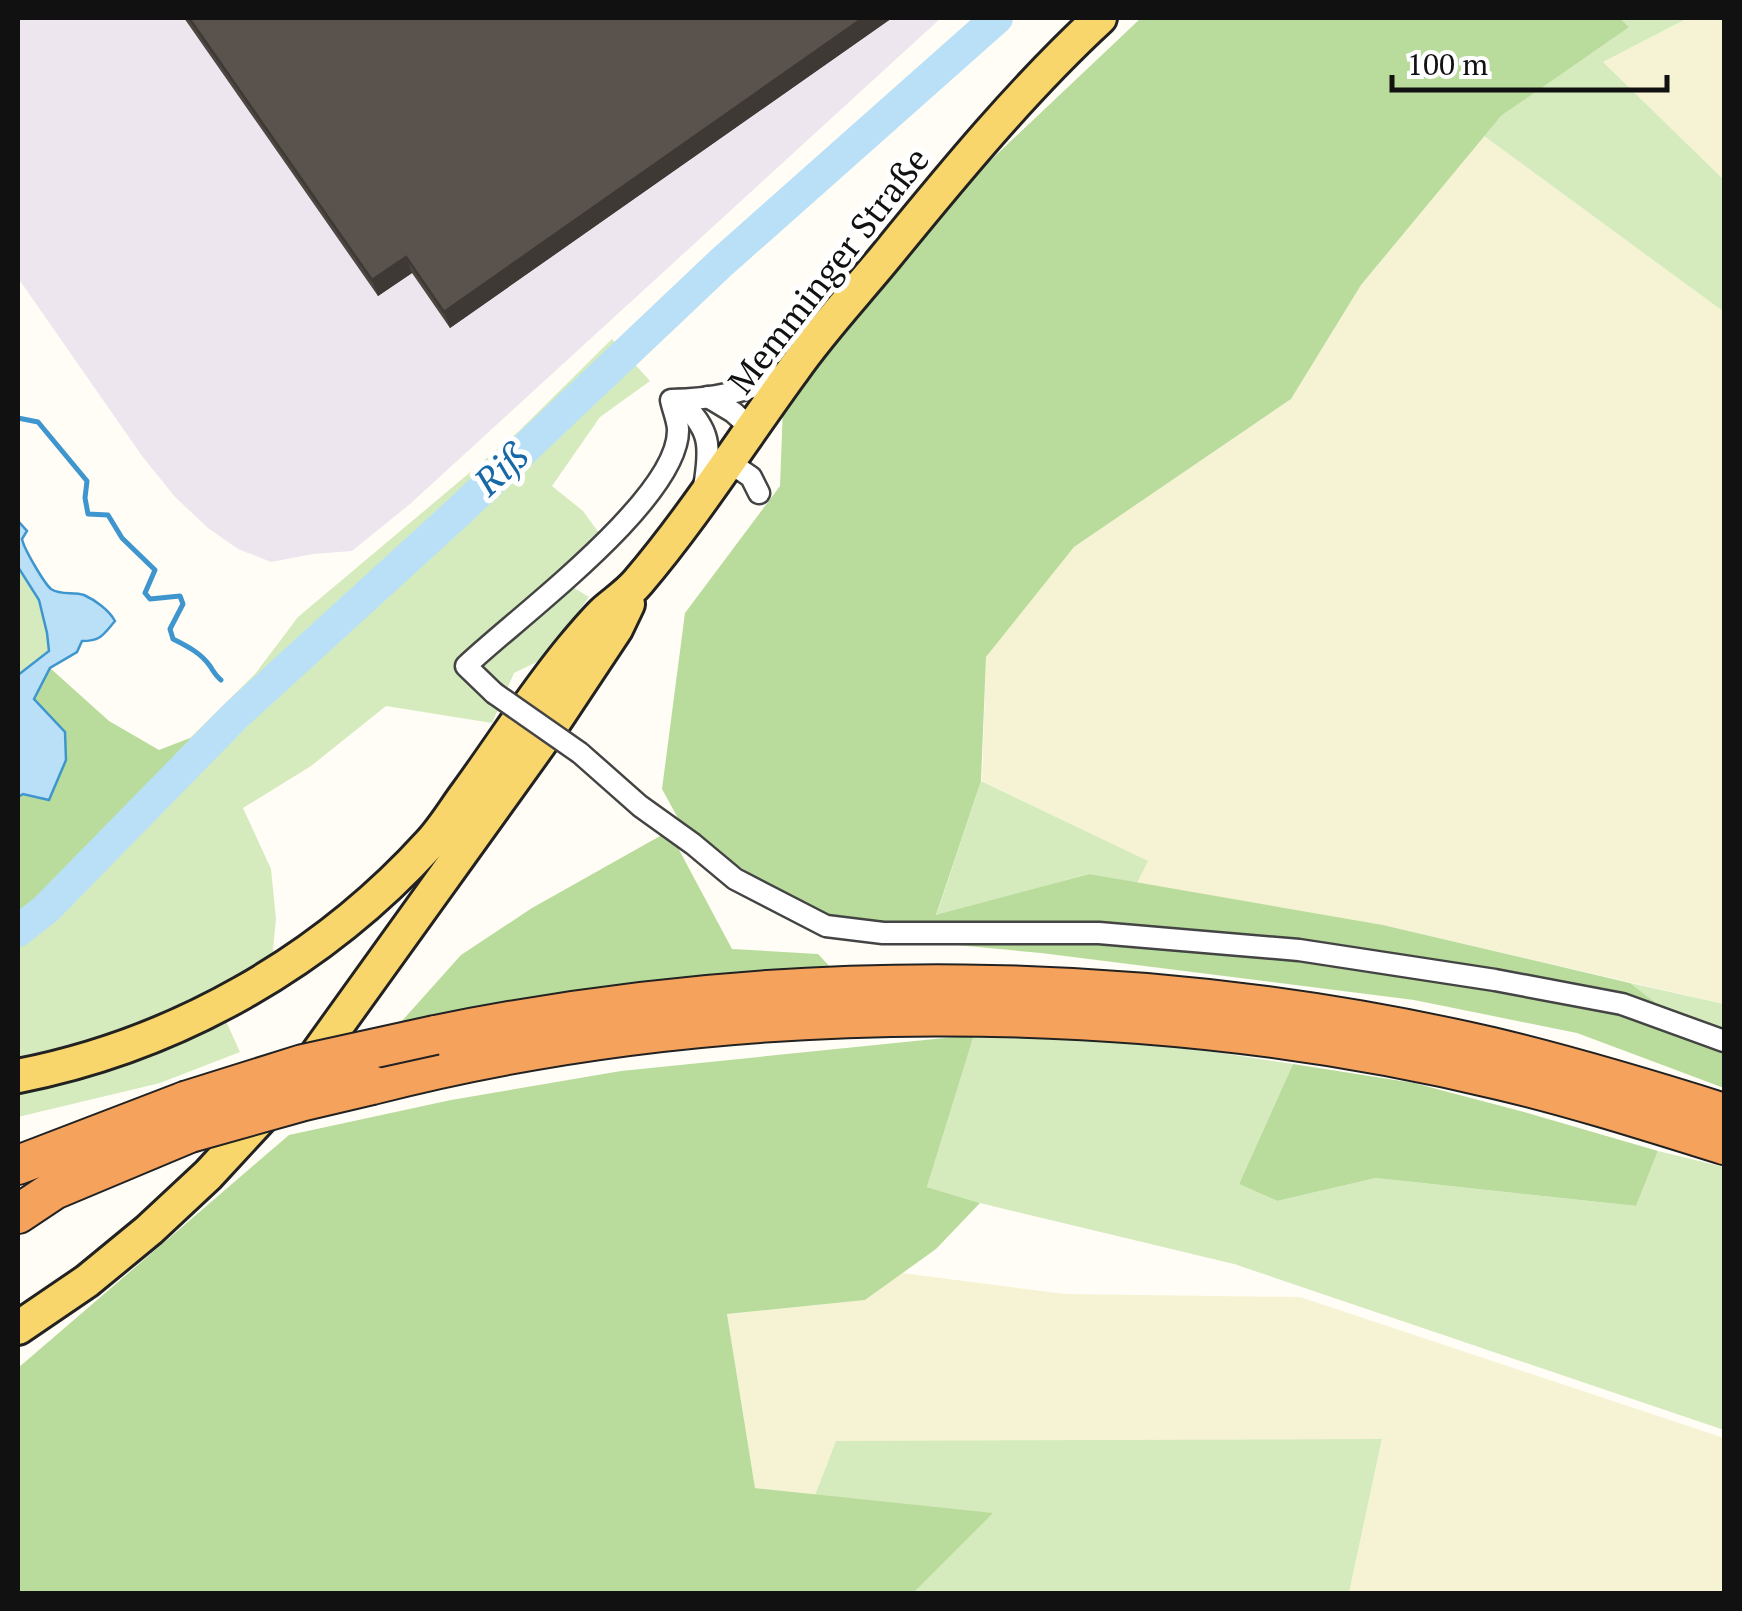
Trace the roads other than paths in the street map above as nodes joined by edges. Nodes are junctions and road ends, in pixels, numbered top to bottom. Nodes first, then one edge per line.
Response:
1 (1100, 18) edge
2 (794, 370) junction
3 (708, 396) junction
4 (675, 400) junction
5 (752, 429) junction
6 (729, 462) junction
7 (759, 493) dead end
8 (701, 499) junction
9 (636, 586) junction
10 (1724, 1041) edge
11 (18, 1076) edge
12 (1724, 1114) edge
13 (187, 1117) junction
14 (18, 1137) edge
15 (1724, 1146) edge
16 (18, 1165) edge
17 (18, 1186) edge
18 (18, 1214) edge
19 (18, 1328) edge

1 - 2 main road, Memminger Straße
2 - 3 street
2 - 5 main road, Memminger Straße
3 - 4 street
3 - 5 street
4 - 8 street
4 - 10 street, bridge
5 - 6 main road, Memminger Straße
6 - 7 street
6 - 8 main road, Memminger Straße
8 - 9 main road, Memminger Straße
9 - 11 main road
9 - 19 main road
12 - 13 highway, bridge
13 - 14 highway
13 - 15 highway, bridge
13 - 16 highway
13 - 17 highway
13 - 18 highway

